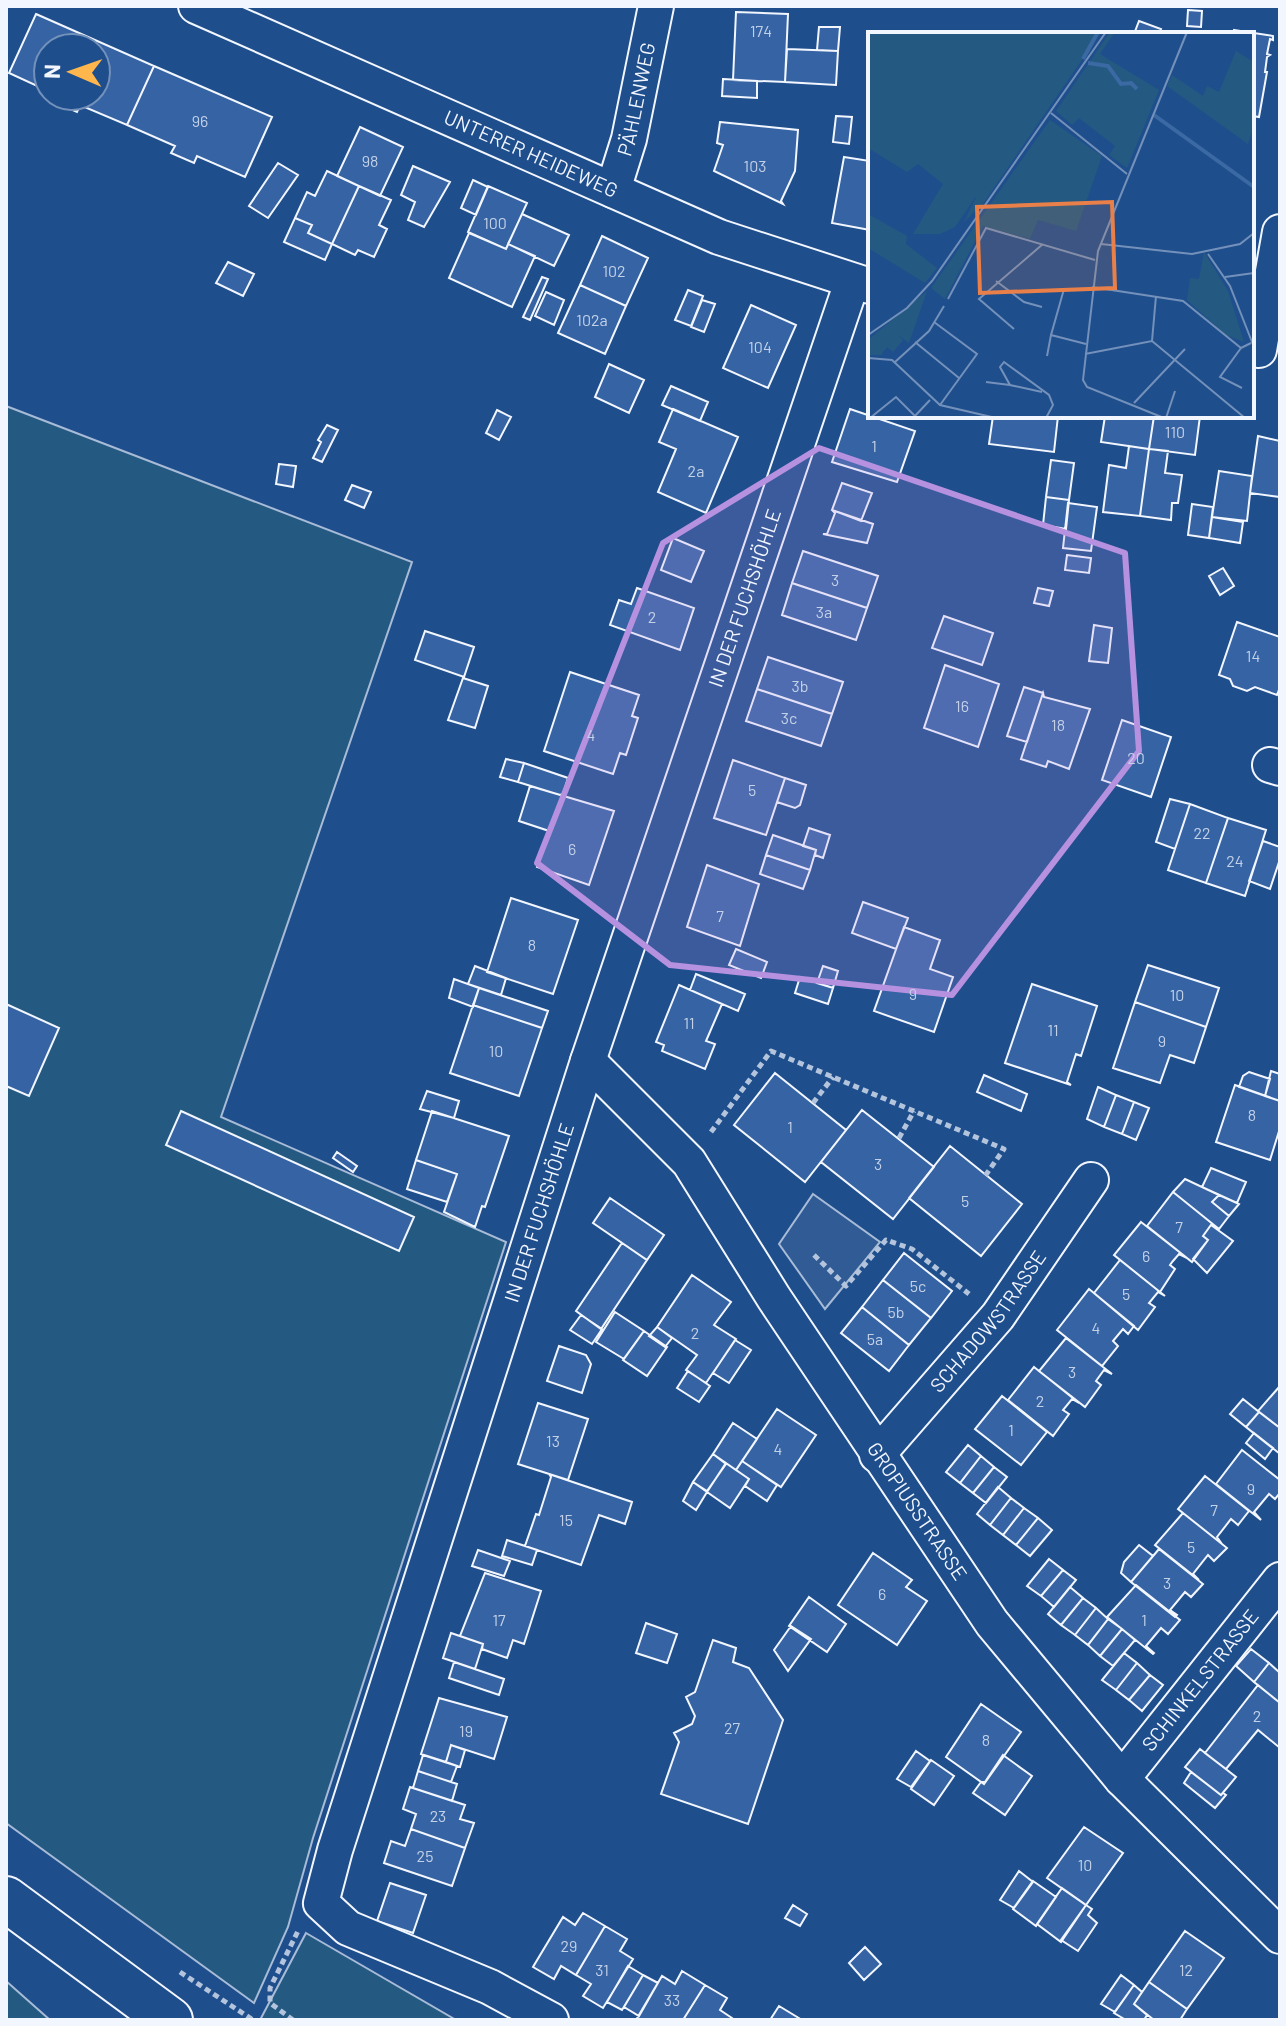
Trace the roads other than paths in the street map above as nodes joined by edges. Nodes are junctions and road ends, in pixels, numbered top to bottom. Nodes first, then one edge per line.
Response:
1 (196, 6) edge
2 (656, 6) edge
3 (613, 190) junction
4 (1280, 232) edge
5 (861, 284) edge
6 (1264, 351) edge
7 (588, 1061) junction
8 (1091, 1180) dead end
9 (877, 1455) junction
10 (1280, 1580) edge
11 (1122, 1779) junction
12 (6, 1899) edge
13 (1280, 1936) edge
14 (170, 2020) edge
15 (551, 2020) edge

1 - 3 street, UNTERER HEIDEWEG
2 - 3 street, PÄHLENWEG
3 - 5 street, UNTERER HEIDEWEG
4 - 6 street
5 - 7 street, IN DER FUCHSHÖHLE
7 - 9 street, GROPIUSSTRASSE
7 - 15 street, IN DER FUCHSHÖHLE
8 - 9 street, SCHADOWSTRASSE
9 - 11 street, GROPIUSSTRASSE
10 - 11 street, SCHINKELSTRASSE
11 - 13 street, GROPIUSSTRASSE
12 - 14 main road

